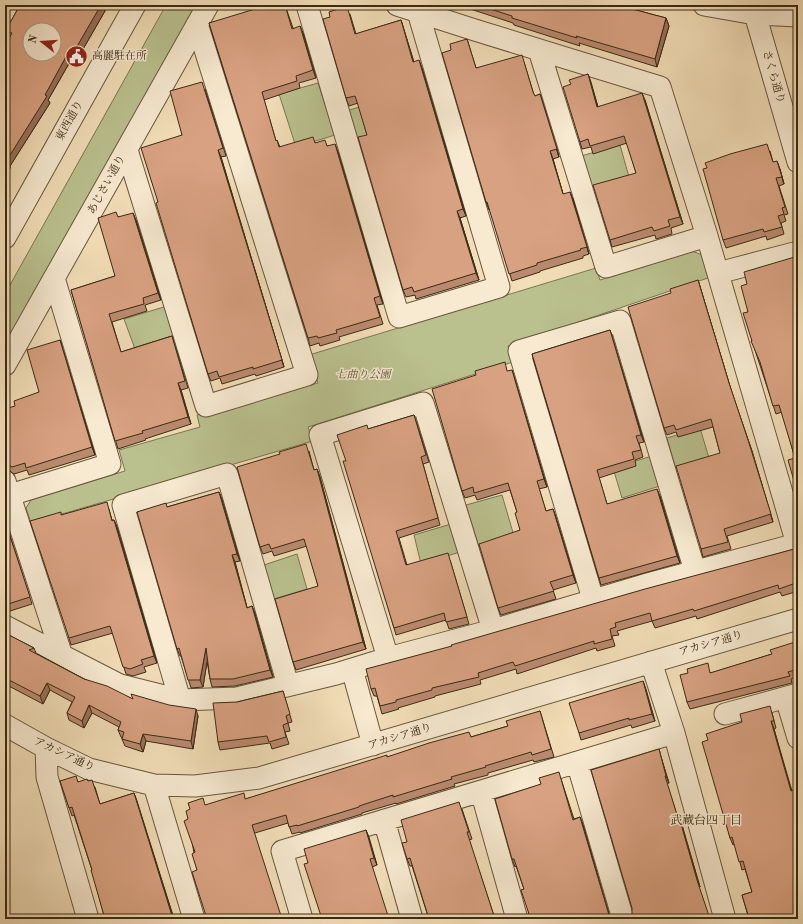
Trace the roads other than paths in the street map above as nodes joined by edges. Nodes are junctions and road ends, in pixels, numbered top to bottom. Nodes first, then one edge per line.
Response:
1 (10, 5) edge
2 (135, 5) edge
3 (208, 5) edge
4 (308, 5) edge
5 (397, 5) edge
6 (704, 5) edge
7 (418, 12) junction
8 (5, 14) edge
9 (755, 14) junction
10 (798, 16) edge
11 (198, 24) junction
12 (540, 50) junction
13 (127, 150) junction
14 (798, 162) edge
15 (707, 236) junction
16 (5, 238) edge
17 (798, 252) edge
18 (718, 273) junction
19 (54, 278) junction
20 (5, 365) edge
21 (7, 488) edge
22 (695, 571) junction
23 (593, 599) junction
24 (798, 619) edge
25 (5, 626) edge
26 (492, 630) junction
27 (62, 656) junction
28 (388, 658) junction
29 (651, 662) junction
30 (352, 669) junction
31 (288, 685) junction
32 (792, 696) edge
33 (180, 700) junction
34 (725, 714) dead end
35 (5, 725) edge
36 (674, 733) junction
37 (798, 738) edge
38 (373, 745) junction
39 (46, 748) junction
40 (577, 762) junction
41 (154, 785) junction
42 (481, 791) junction
43 (384, 820) junction
44 (88, 919) edge
45 (194, 919) edge
46 (302, 919) edge
47 (412, 919) edge
48 (517, 919) edge
49 (623, 919) edge
50 (725, 919) edge

1 - 8 street
2 - 16 street, 東西通り
3 - 11 street, あじさい通り
4 - 7 street
5 - 7 street
6 - 9 street
7 - 12 street
9 - 10 street
9 - 14 street, さくら通り
11 - 13 street, あじさい通り
11 - 13 street
12 - 15 street
12 - 15 street
13 - 19 street, あじさい通り
15 - 18 street
17 - 18 street
18 - 22 street
19 - 20 street, あじさい通り
19 - 21 street
21 - 27 street
22 - 23 street
22 - 23 street
23 - 26 street
24 - 29 street, アカシア通り
25 - 27 street
26 - 28 street
26 - 28 street
27 - 33 street
28 - 30 street
29 - 36 street
29 - 38 street, アカシア通り
30 - 31 street
30 - 38 street
31 - 33 street
31 - 33 street
32 - 34 street
32 - 37 street
35 - 39 street, アカシア通り
36 - 40 street
36 - 50 street
38 - 41 street, アカシア通り
39 - 41 street, アカシア通り
39 - 44 street
40 - 42 street
40 - 49 street
41 - 45 street
42 - 43 street
42 - 48 street
43 - 46 street
43 - 47 street

